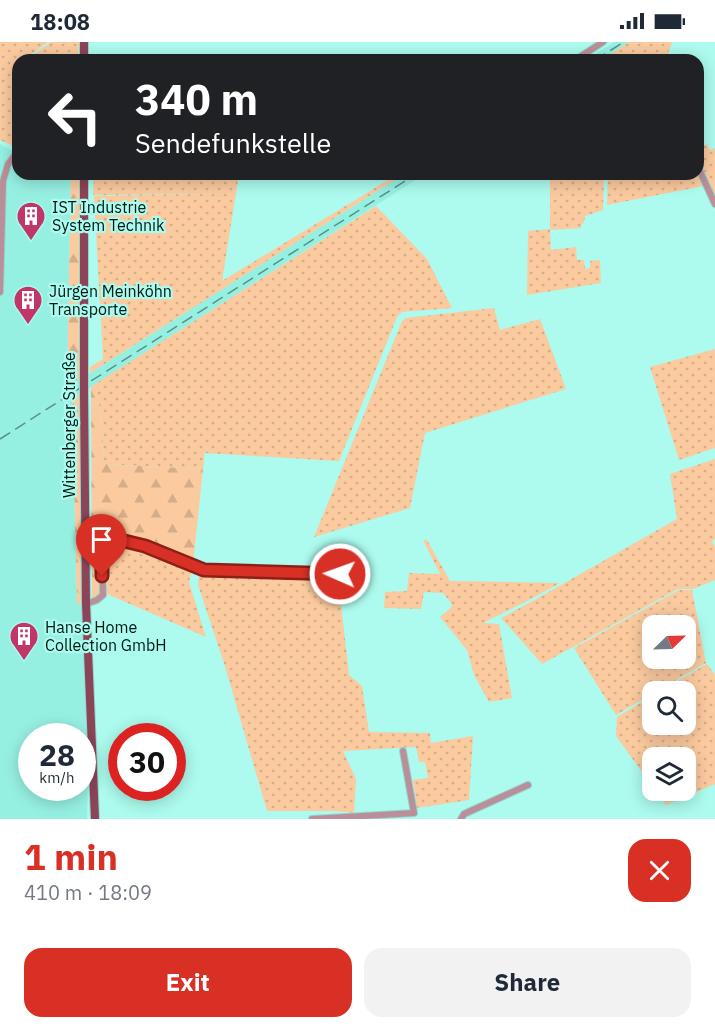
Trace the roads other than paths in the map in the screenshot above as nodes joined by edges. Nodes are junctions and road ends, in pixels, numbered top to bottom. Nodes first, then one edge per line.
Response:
1 (603, 42) edge
2 (584, 54) edge
3 (12, 159) edge
4 (84, 180) edge
5 (704, 180) edge
6 (715, 204) edge
7 (0, 292) edge
8 (362, 575) dead end
9 (86, 604) junction
10 (403, 752) dead end
11 (528, 785) dead end
12 (95, 819) edge
13 (312, 819) edge
14 (461, 819) edge

1 - 2 street
3 - 7 street
4 - 9 main road, Wittenberger Straße, bridge
5 - 6 street
8 - 9 street
9 - 12 main road, Wittenberger Straße
10 - 13 street
11 - 14 street

